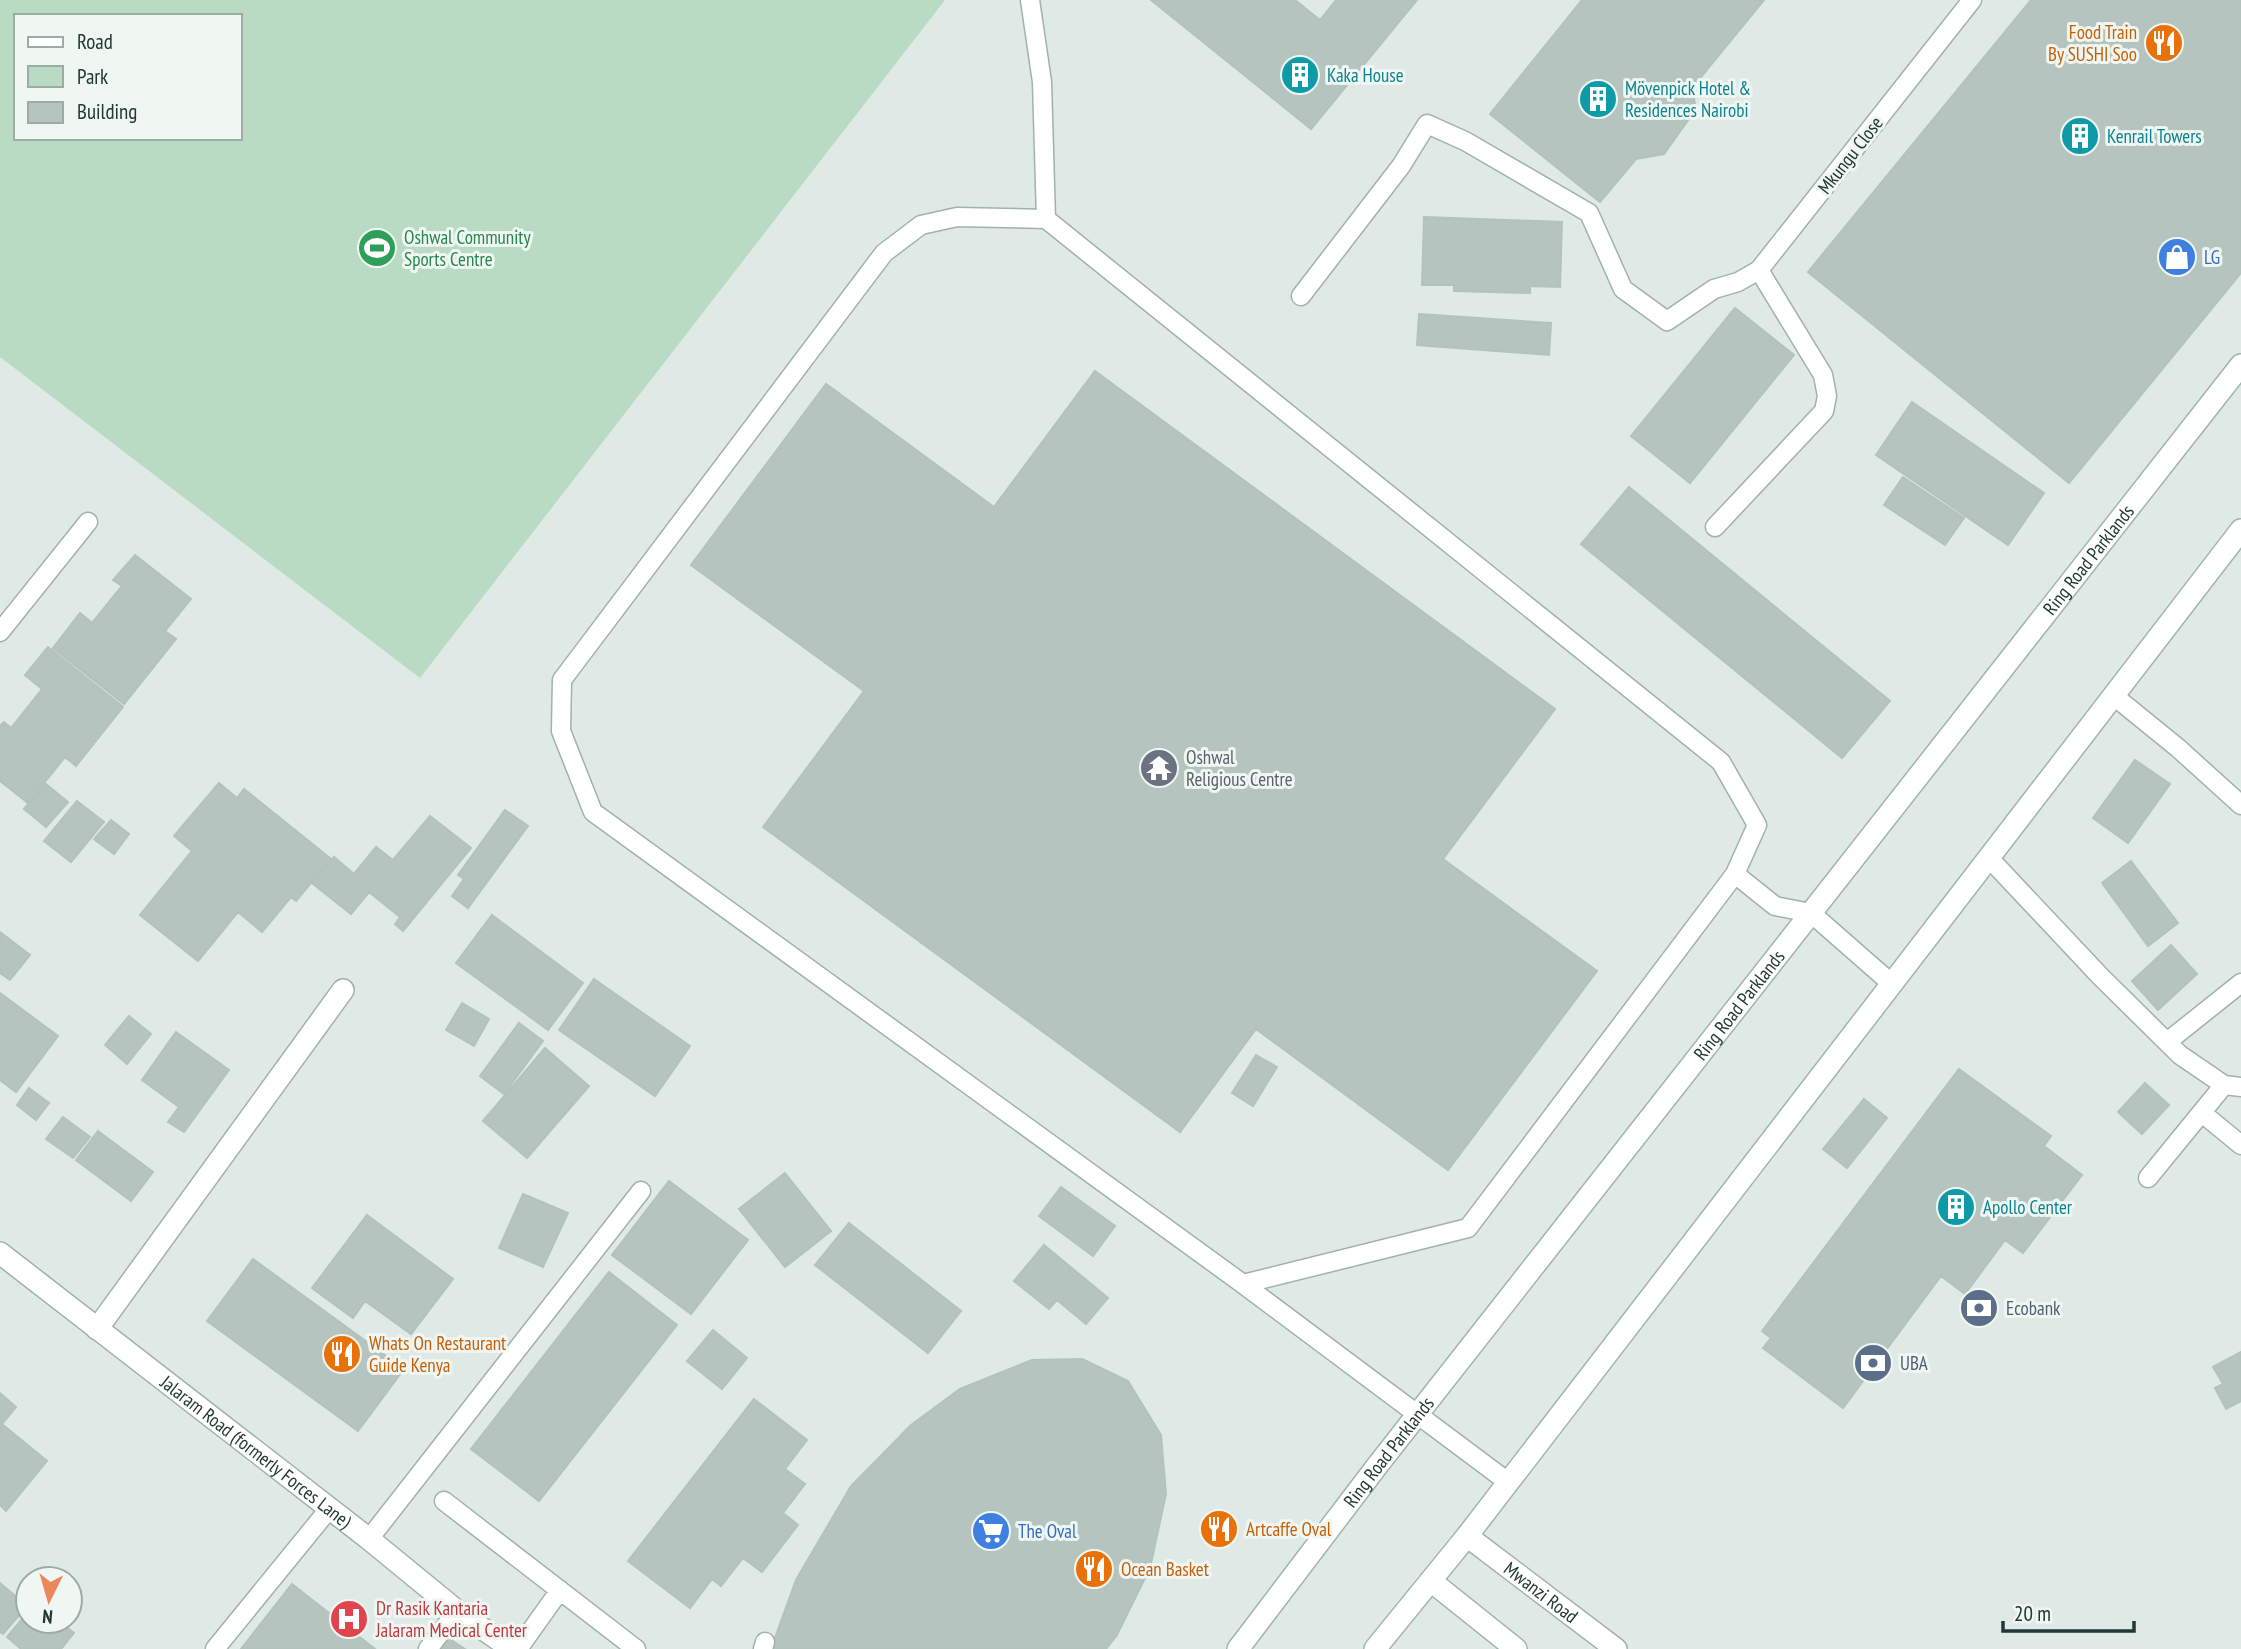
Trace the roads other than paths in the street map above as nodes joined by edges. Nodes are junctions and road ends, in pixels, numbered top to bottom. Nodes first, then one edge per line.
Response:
1 (1030, 0) edge
2 (1972, 0) edge
3 (1046, 219) junction
4 (1759, 270) junction
5 (1301, 296) dead end
6 (2241, 365) edge
7 (88, 522) dead end
8 (1715, 527) dead end
9 (2241, 530) edge
10 (0, 632) edge
11 (2114, 696) junction
12 (2241, 805) edge
13 (1989, 858) junction
14 (1735, 874) junction
15 (1811, 913) junction
16 (2241, 983) edge
17 (1892, 984) junction
18 (343, 990) dead end
19 (2167, 1042) junction
20 (2232, 1086) edge
21 (2202, 1112) junction
22 (2241, 1145) edge
23 (2148, 1178) dead end
24 (641, 1191) dead end
25 (0, 1253) edge
26 (1243, 1284) junction
27 (97, 1329) junction
28 (1417, 1414) junction
29 (1508, 1482) junction
30 (444, 1501) dead end
31 (329, 1509) junction
32 (1467, 1536) junction
33 (369, 1539) junction
34 (1431, 1581) junction
35 (560, 1590) junction
36 (457, 1611) junction
37 (215, 1649) edge
38 (428, 1649) edge
39 (512, 1649) edge
40 (518, 1649) edge
41 (636, 1649) edge
42 (1238, 1649) edge
43 (1375, 1649) edge
44 (1516, 1649) edge
45 (1616, 1649) edge

1 - 3 lane
2 - 4 lane, Mkungu Close
3 - 14 lane
3 - 26 lane
4 - 5 lane, Mkungu Close
4 - 8 lane
6 - 15 street, Ring Road Parklands
7 - 10 lane
9 - 11 street
11 - 12 lane
11 - 13 street
13 - 17 street
13 - 19 lane
14 - 15 lane
14 - 26 lane
15 - 17 lane
15 - 28 street, Ring Road Parklands
16 - 19 lane
17 - 29 street
18 - 27 street
19 - 20 lane
20 - 21 lane
21 - 22 lane
21 - 23 lane
24 - 33 lane
25 - 27 street, Jalaram Road (formerly Forces Lane)
26 - 28 lane
27 - 31 street, Jalaram Road (formerly Forces Lane)
28 - 29 lane
28 - 42 street, Ring Road Parklands
29 - 32 street
30 - 35 lane
31 - 33 street, Jalaram Road (formerly Forces Lane)
31 - 37 lane
32 - 34 street
32 - 45 street, Mwanzi Road
33 - 36 street, Jalaram Road (formerly Forces Lane)
34 - 43 street
34 - 44 street
35 - 40 lane
35 - 41 lane
36 - 38 lane
36 - 39 street, Jalaram Road (formerly Forces Lane)

